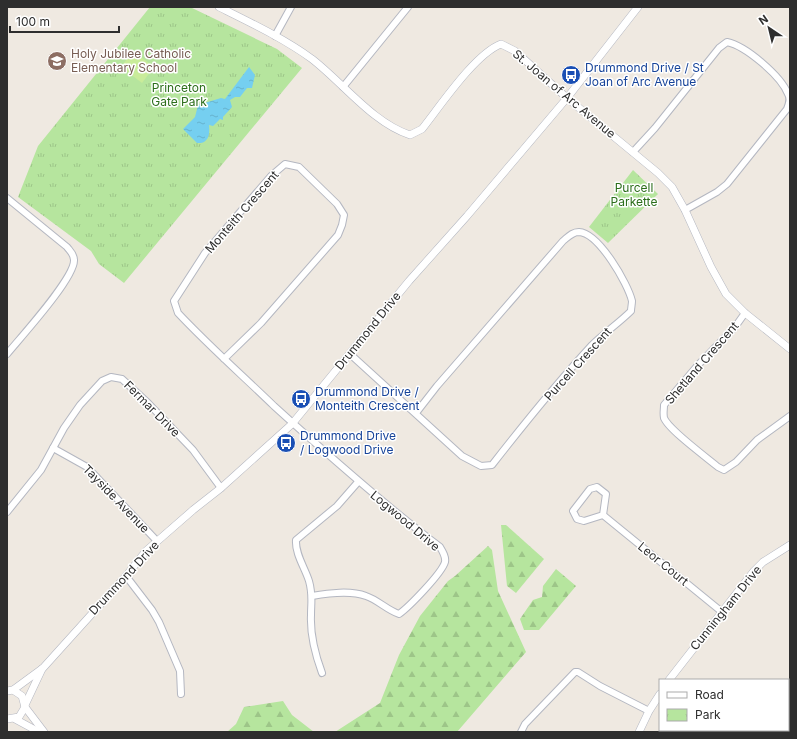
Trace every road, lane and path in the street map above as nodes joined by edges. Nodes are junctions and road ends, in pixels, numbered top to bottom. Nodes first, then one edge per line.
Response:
1 (219, 7) edge
2 (291, 7) edge
3 (408, 7) edge
4 (638, 7) edge
5 (275, 36) junction
6 (344, 87) junction
7 (567, 98) junction
8 (633, 152) junction
9 (7, 198) edge
10 (685, 210) junction
11 (745, 312) junction
12 (790, 349) edge
13 (7, 354) edge
14 (350, 354) junction
15 (224, 359) junction
16 (416, 413) junction
17 (790, 416) edge
18 (292, 424) junction
19 (53, 448) junction
20 (358, 482) junction
21 (221, 488) junction
22 (7, 512) edge
23 (603, 515) junction
24 (157, 541) junction
25 (790, 546) edge
26 (126, 576) junction
27 (312, 596) junction
28 (722, 612) junction
29 (43, 668) junction
30 (322, 673) dead end
31 (670, 679) edge
32 (9, 690) edge
33 (181, 694) dead end
34 (659, 696) edge
35 (25, 706) junction
36 (649, 711) junction
37 (9, 719) edge
38 (39, 732) edge
39 (44, 732) edge
40 (521, 732) edge
41 (639, 732) edge

1 - 5 street, St. Joan of Arc Avenue
2 - 5 street
3 - 6 street
4 - 7 street, Drummond Drive
5 - 6 street, St. Joan of Arc Avenue
6 - 7 street, St. Joan of Arc Avenue
7 - 8 street, St. Joan of Arc Avenue
7 - 14 street, Drummond Drive
8 - 10 street, St. Joan of Arc Avenue
8 - 10 street
9 - 13 street
10 - 11 street, St. Joan of Arc Avenue
11 - 12 street, St. Joan of Arc Avenue
11 - 17 street, Shetland Crescent
14 - 16 street, Purcell Crescent
14 - 18 street, Drummond Drive
15 - 15 street, Monteith Crescent
15 - 18 street, Monteith Crescent
16 - 16 street, Purcell Crescent
18 - 20 street, Logwood Drive
18 - 21 street, Drummond Drive
19 - 21 street, Fermar Drive
19 - 22 street, Fermar Drive
19 - 24 street, Tayside Avenue
20 - 27 street
20 - 27 street, Logwood Drive
21 - 24 street, Drummond Drive
23 - 23 street
23 - 28 street, Leor Court
24 - 26 street, Drummond Drive
25 - 28 street, Cunningham Drive
26 - 29 street, Drummond Drive
26 - 33 street
27 - 30 street
28 - 31 street, Cunningham Drive
29 - 32 street, Drummond Drive
29 - 35 street, Drummond Drive
32 - 35 street
34 - 36 street
35 - 37 street, Drummond Drive
35 - 39 street
36 - 40 street
36 - 41 street
37 - 38 street

